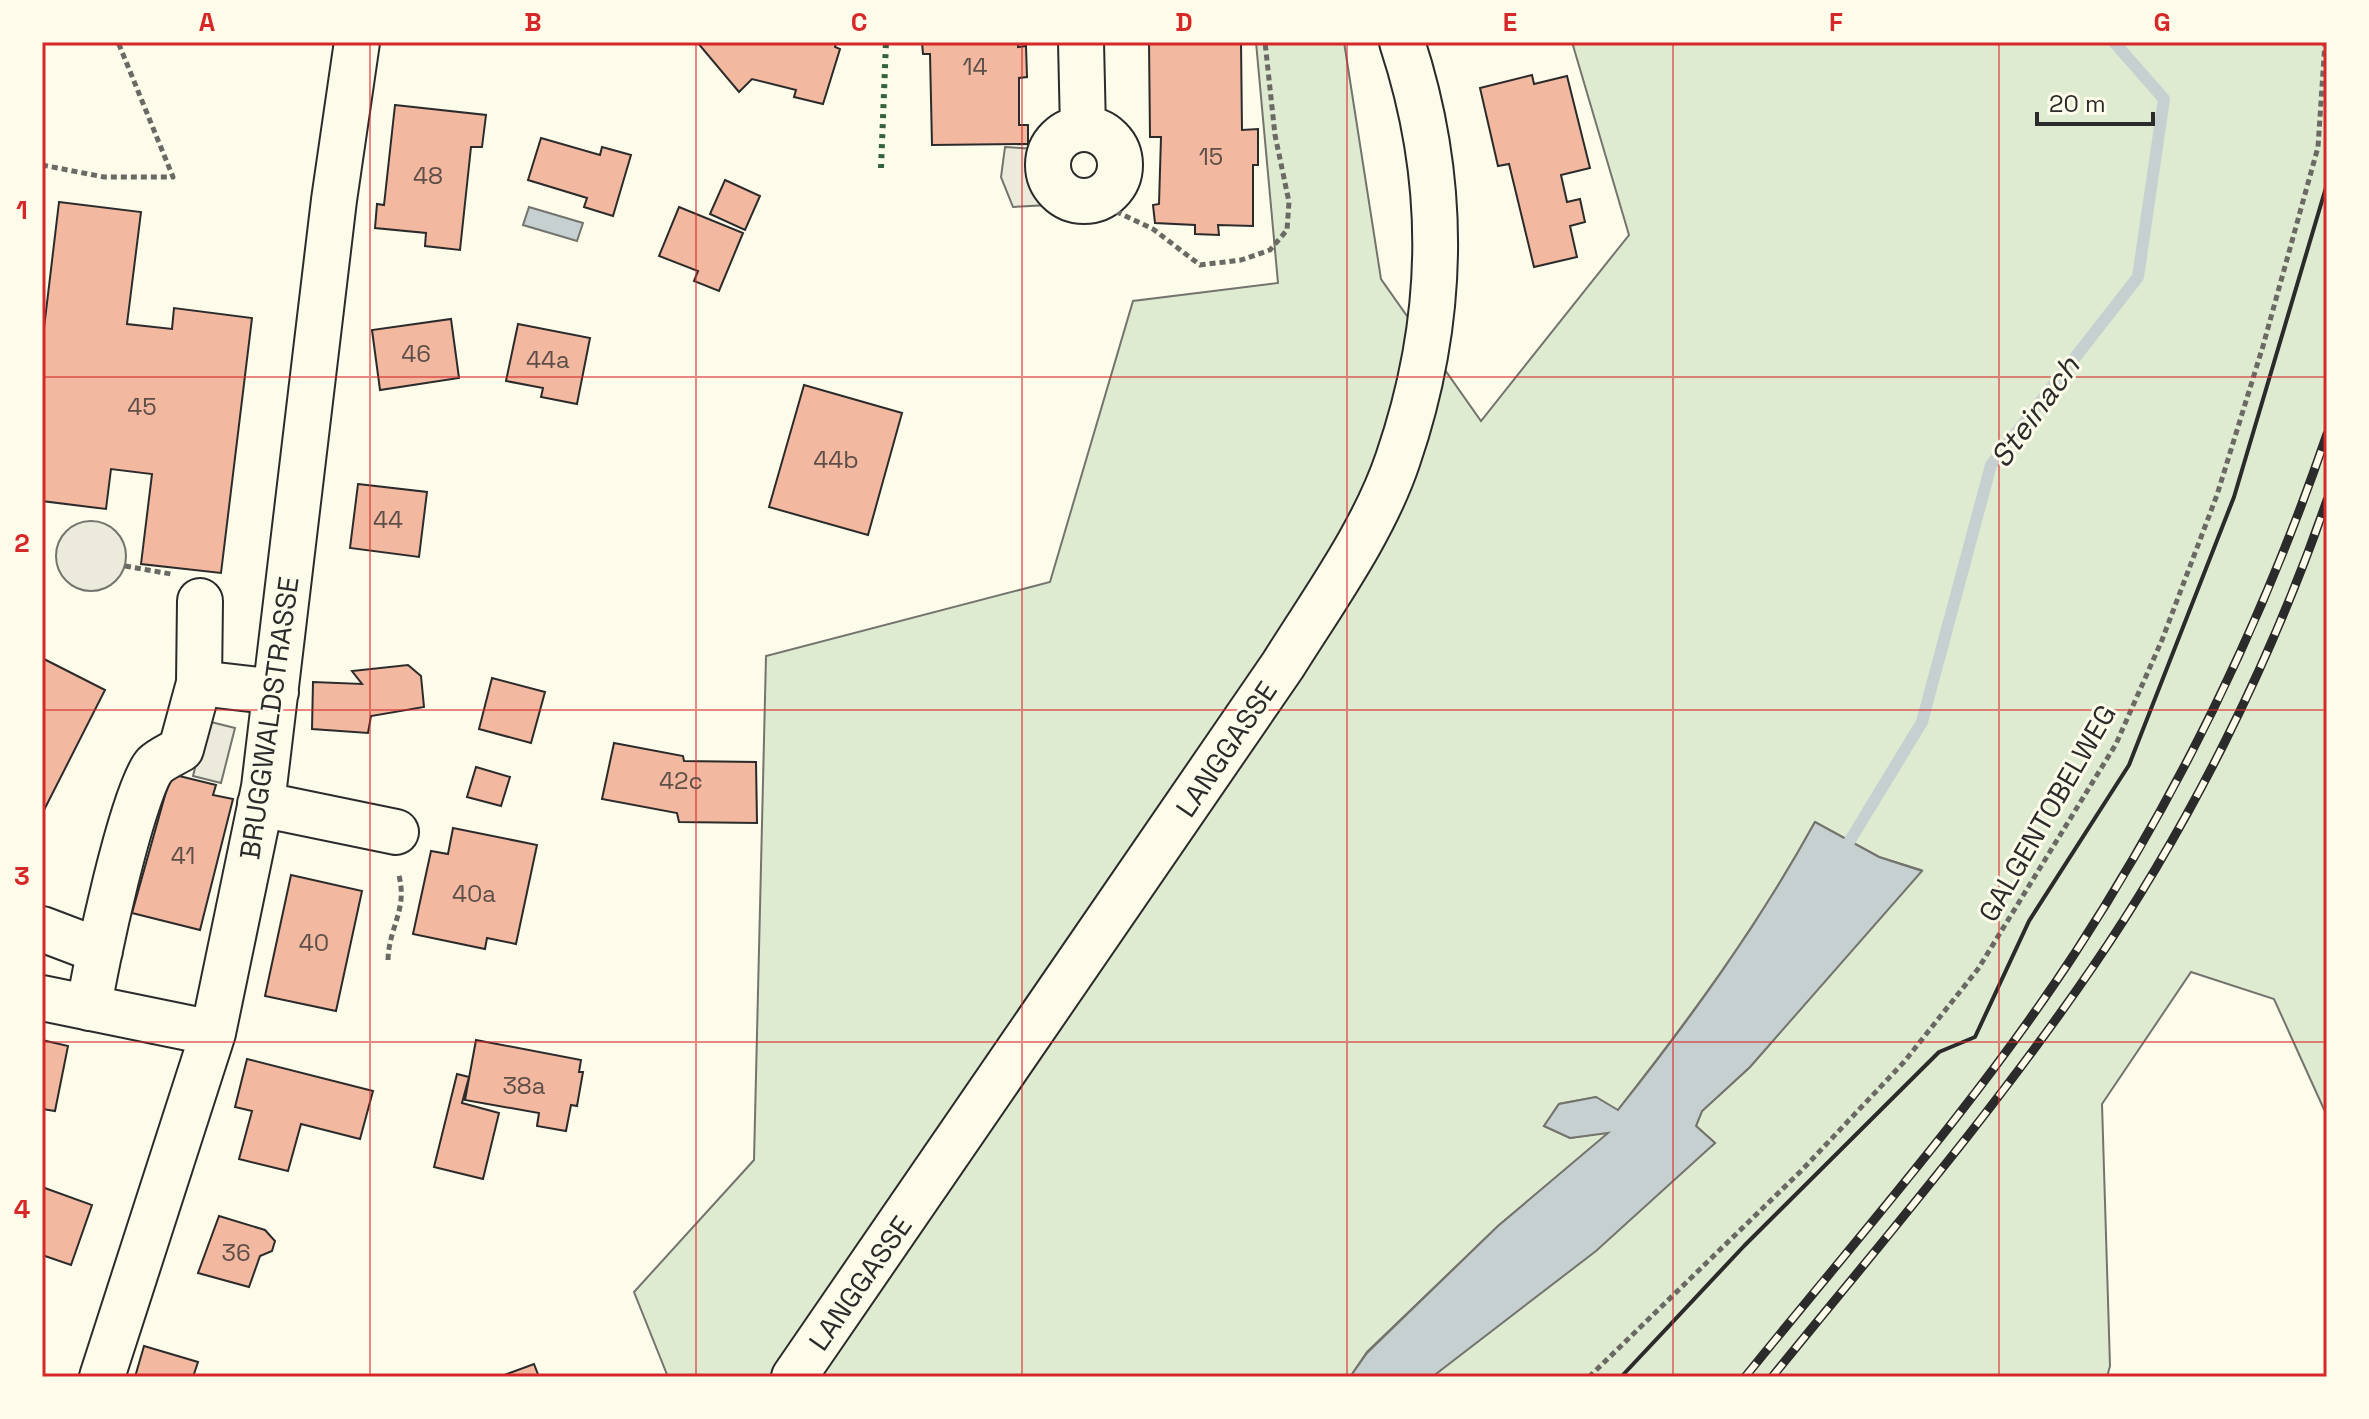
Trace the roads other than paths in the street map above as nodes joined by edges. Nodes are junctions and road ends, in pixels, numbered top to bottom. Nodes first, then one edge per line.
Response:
1 (357, 42) edge
2 (1081, 42) edge
3 (1402, 42) edge
4 (1102, 197) road end
5 (200, 601) dead end
6 (199, 683) junction
7 (276, 692) junction
8 (260, 804) junction
9 (396, 848) road end
10 (42, 929) edge
11 (100, 951) junction
12 (42, 998) edge
13 (89, 1008) junction
14 (213, 1033) junction
15 (102, 1377) edge
16 (794, 1377) edge

1 - 7 street, BRUGGWALDSTRASSE
2 - 4 street
3 - 16 street, LANGGASSE
5 - 6 street
6 - 7 street
6 - 11 street
7 - 8 street, BRUGGWALDSTRASSE
8 - 9 street
8 - 14 street, BRUGGWALDSTRASSE
10 - 11 street
11 - 13 street
12 - 13 street
13 - 14 street
14 - 15 street, BRUGGWALDSTRASSE

